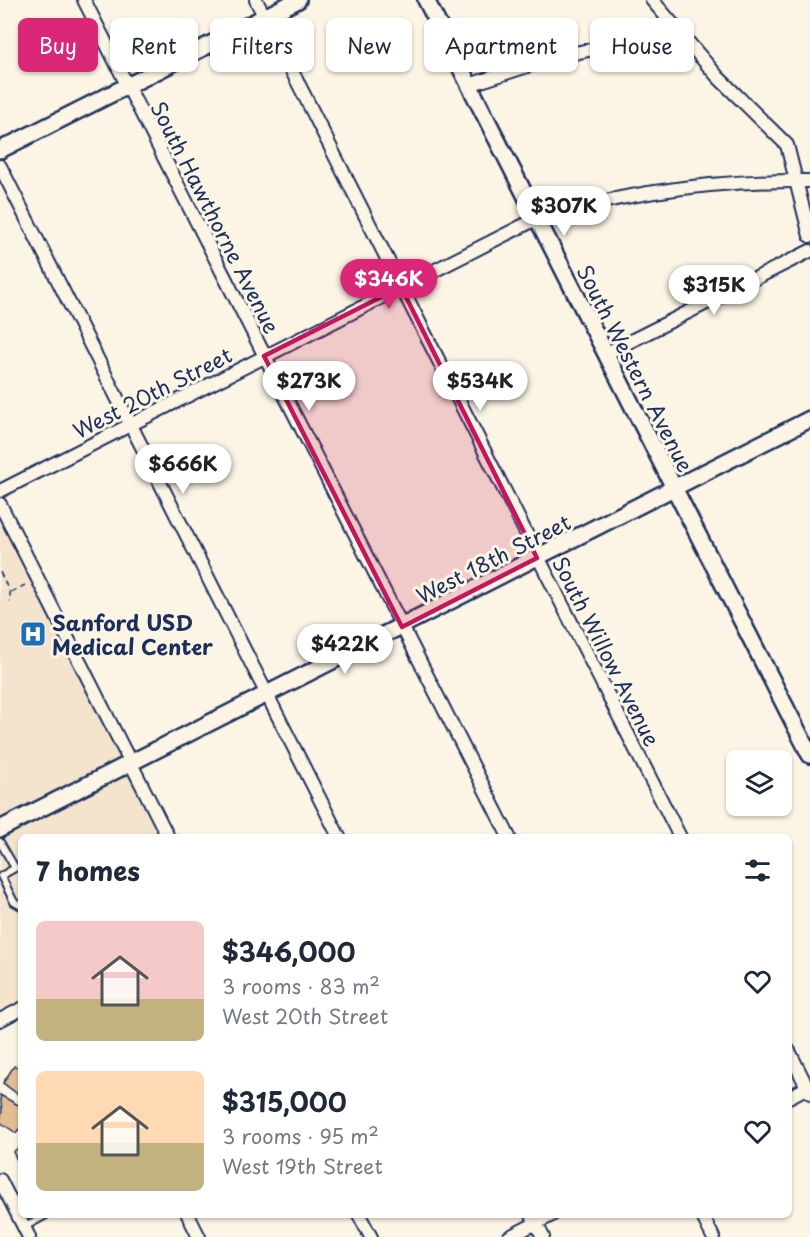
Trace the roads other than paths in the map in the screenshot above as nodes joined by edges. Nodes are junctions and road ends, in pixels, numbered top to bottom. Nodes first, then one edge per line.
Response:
1 (84, 0) edge
2 (256, 0) edge
3 (298, 0) edge
4 (426, 0) edge
5 (652, 0) edge
6 (264, 17) junction
7 (666, 18) edge
8 (590, 49) edge
9 (694, 51) edge
10 (128, 85) junction
11 (469, 85) junction
12 (0, 150) edge
13 (0, 166) edge
14 (795, 181) junction
15 (810, 181) edge
16 (536, 219) junction
17 (810, 237) edge
18 (810, 251) edge
19 (401, 287) junction
20 (605, 354) junction
21 (264, 356) junction
22 (810, 419) edge
23 (131, 424) junction
24 (674, 489) junction
25 (0, 491) edge
26 (0, 504) edge
27 (537, 558) junction
28 (402, 627) junction
29 (267, 696) junction
30 (810, 755) edge
31 (131, 764) junction
32 (0, 829) edge
33 (166, 834) edge
34 (337, 834) edge
35 (507, 834) edge
36 (678, 834) edge
37 (0, 842) edge
38 (18, 904) edge
39 (18, 1011) edge
40 (0, 1020) edge
41 (792, 1057) edge
42 (809, 1089) edge
43 (792, 1095) edge
44 (0, 1180) edge
45 (18, 1216) edge
46 (19, 1218) edge
47 (42, 1218) edge
48 (190, 1218) edge
49 (362, 1218) edge
50 (704, 1218) edge
51 (534, 1219) edge
52 (26, 1232) edge
53 (199, 1237) edge
54 (371, 1237) edge
55 (508, 1237) edge
56 (543, 1237) edge
57 (713, 1237) edge

1 - 10 street, South Hawthorne Avenue
2 - 6 street, South Willow Avenue
3 - 6 street
4 - 11 street, South Western Avenue
5 - 7 street
6 - 10 street
6 - 19 street, South Willow Avenue
8 - 11 street
9 - 14 street
10 - 12 street
10 - 21 street, South Hawthorne Avenue
11 - 16 street, South Western Avenue
13 - 23 street
14 - 15 street, West 20th Street
14 - 16 street, West 20th Street
14 - 17 street
16 - 19 street, West 20th Street
16 - 20 street, South Western Avenue
18 - 20 street
19 - 21 street, West 20th Street
19 - 27 street, South Willow Avenue
20 - 24 street, South Western Avenue
21 - 23 street, West 20th Street
21 - 28 street, South Hawthorne Avenue
22 - 24 street, West 18th Street
23 - 25 street, West 20th Street
23 - 29 street
24 - 27 street, West 18th Street
24 - 30 street, South Western Avenue
26 - 31 street
27 - 28 street, West 18th Street
27 - 36 street, South Willow Avenue
28 - 29 street, West 18th Street
28 - 35 street, South Hawthorne Avenue
29 - 31 street, West 18th Street
29 - 34 street
31 - 32 street, West 18th Street
31 - 33 street
37 - 38 lane
39 - 40 street
41 - 42 street
42 - 43 street
44 - 45 street
46 - 52 street
47 - 52 lane
48 - 53 street
49 - 54 street
50 - 57 street
51 - 55 street
51 - 56 street

